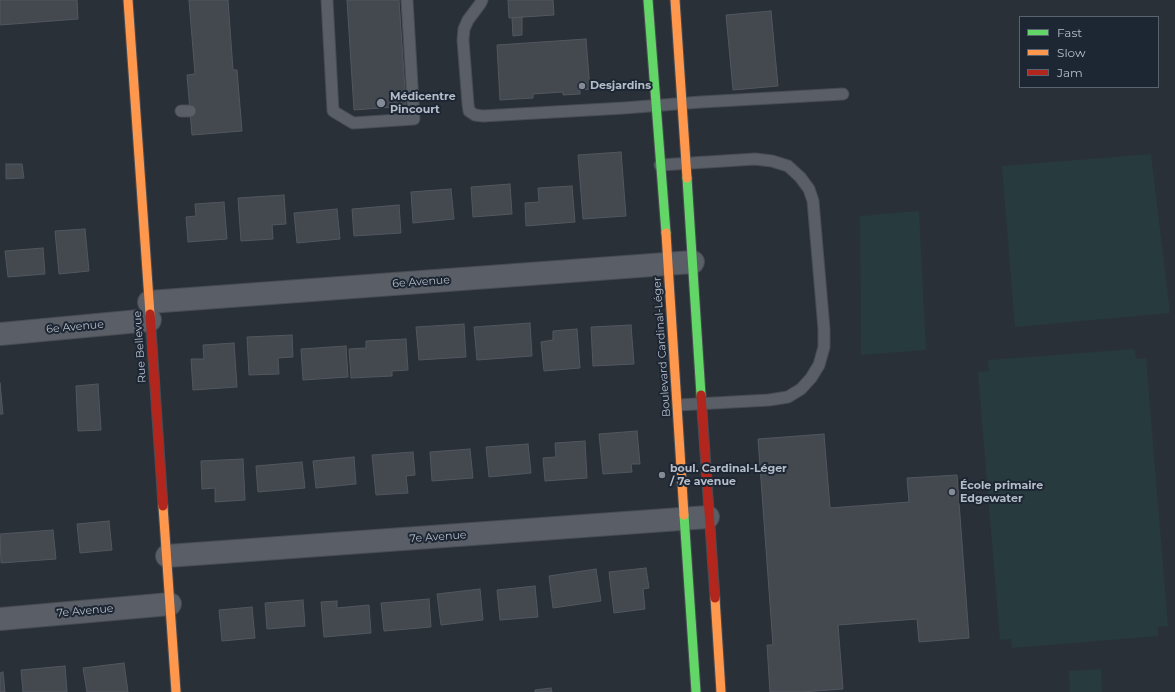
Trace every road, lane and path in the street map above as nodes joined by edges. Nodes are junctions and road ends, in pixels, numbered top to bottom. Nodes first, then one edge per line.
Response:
1 (128, 0) edge
2 (327, 0) edge
3 (407, 0) edge
4 (482, 0) edge
5 (648, 0) edge
6 (675, 0) edge
7 (843, 94) dead end
8 (682, 103) junction
9 (656, 105) junction
10 (686, 163) junction
11 (660, 165) junction
12 (693, 262) junction
13 (668, 264) junction
14 (149, 311) junction
15 (0, 334) edge
16 (702, 404) junction
17 (678, 405) junction
18 (708, 517) junction
19 (685, 519) junction
20 (167, 556) junction
21 (170, 604) junction
22 (0, 619) edge
23 (176, 692) edge
24 (696, 692) edge
25 (721, 692) edge

1 - 14 street, Rue Bellevue
2 - 3 lane
4 - 9 lane
5 - 9 street, Boulevard Cardinal-Léger
6 - 8 street
7 - 8 lane
8 - 9 lane
8 - 10 street
9 - 11 street, Boulevard Cardinal-Léger
10 - 11 lane
10 - 12 street
10 - 16 lane
11 - 13 street, Boulevard Cardinal-Léger
12 - 13 street, 6e Avenue
12 - 16 street
13 - 14 street, 6e Avenue
13 - 17 street, Boulevard Cardinal-Léger
14 - 15 street, 6e Avenue
14 - 20 street, Rue Bellevue
16 - 17 lane
16 - 18 street
17 - 19 street, Boulevard Cardinal-Léger
18 - 19 street, 7e Avenue
18 - 25 street
19 - 20 street, 7e Avenue
19 - 24 street, Boulevard Cardinal-Léger
20 - 21 street, Rue Bellevue
21 - 22 street, 7e Avenue
21 - 23 street, Rue Bellevue

